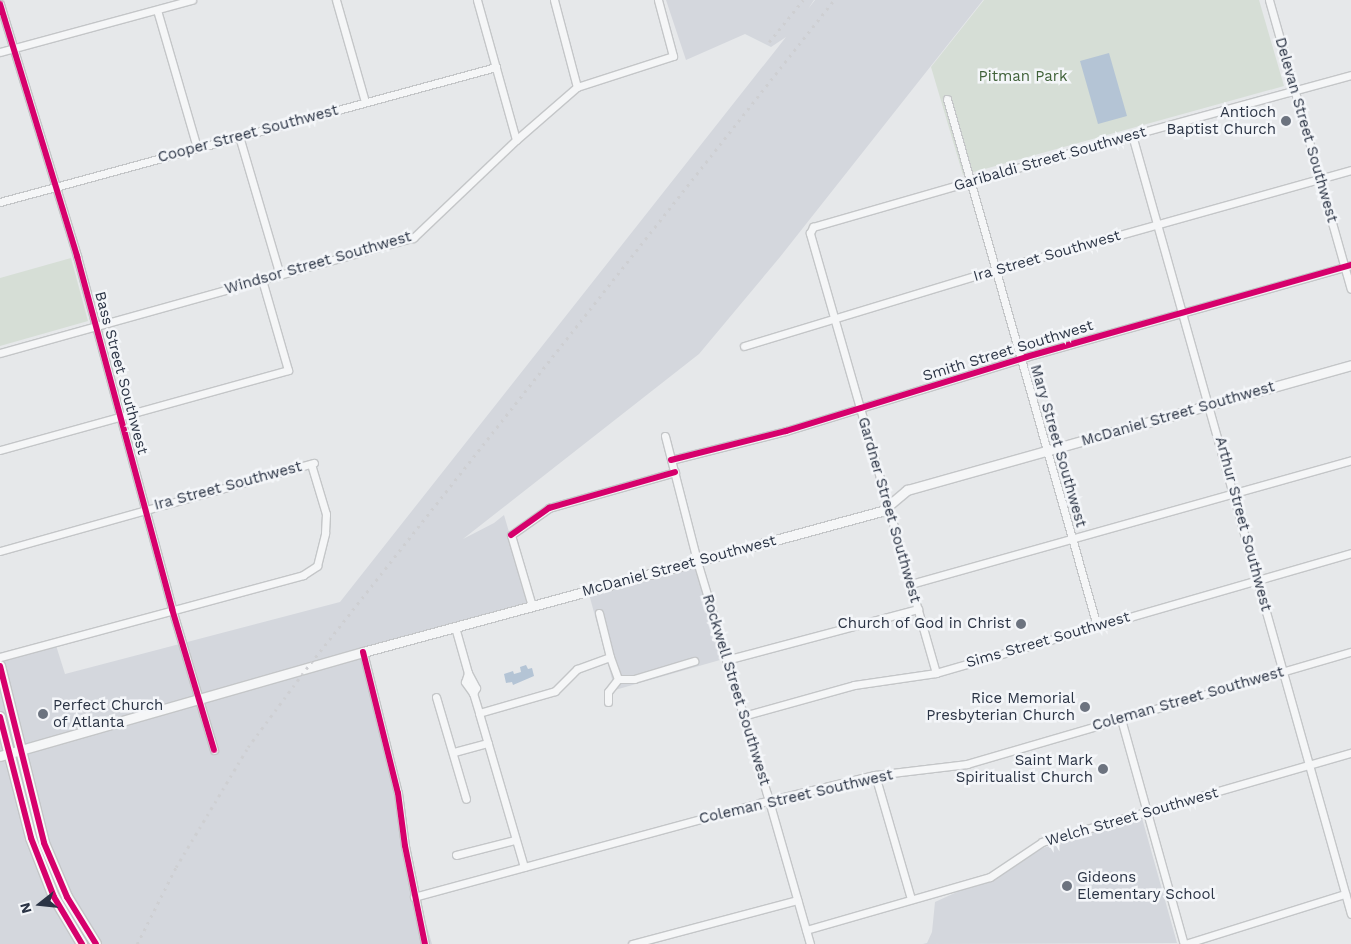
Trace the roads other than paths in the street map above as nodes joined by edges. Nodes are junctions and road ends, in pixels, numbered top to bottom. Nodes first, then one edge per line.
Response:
1 (192, 0) edge
2 (336, 0) edge
3 (477, 0) edge
4 (554, 0) edge
5 (658, 0) edge
6 (1269, 0) edge
7 (0, 4) edge
8 (157, 10) junction
9 (13, 49) junction
10 (0, 52) edge
11 (496, 67) junction
12 (1351, 75) edge
13 (577, 87) junction
14 (1295, 91) junction
15 (947, 99) dead end
16 (365, 102) junction
17 (1132, 135) junction
18 (239, 136) junction
19 (516, 140) junction
20 (197, 148) junction
21 (1351, 170) edge
22 (1320, 178) junction
23 (971, 182) junction
24 (57, 186) junction
25 (0, 202) edge
26 (1158, 224) junction
27 (810, 233) joint
28 (1348, 266) edge
29 (995, 270) junction
30 (280, 275) junction
31 (262, 280) junction
32 (1351, 289) edge
33 (1183, 313) junction
34 (834, 318) junction
35 (95, 326) junction
36 (744, 346) dead end
37 (0, 353) edge
38 (1020, 359) junction
39 (1351, 365) edge
40 (1210, 405) junction
41 (860, 408) junction
42 (120, 416) junction
43 (665, 436) dead end
44 (0, 450) edge
45 (1047, 451) junction
46 (672, 460) junction
47 (1351, 460) edge
48 (675, 472) junction
49 (1234, 493) junction
50 (888, 506) junction
51 (145, 509) junction
52 (1072, 539) junction
53 (0, 551) edge
54 (1351, 553) edge
55 (697, 562) junction
56 (1258, 580) junction
57 (911, 584) junction
58 (532, 606) junction
59 (918, 608) junction
60 (172, 609) junction
61 (599, 613) dead end
62 (1097, 626) junction
63 (455, 627) junction
64 (363, 652) junction
65 (1351, 652) edge
66 (0, 657) edge
67 (610, 657) junction
68 (726, 660) junction
69 (694, 661) dead end
70 (0, 666) edge
71 (1284, 672) junction
72 (936, 673) junction
73 (618, 679) junction
74 (436, 697) dead end
75 (198, 699) junction
76 (608, 702) dead end
77 (479, 713) junction
78 (743, 716) junction
79 (0, 717) edge
80 (1121, 719) junction
81 (488, 743) junction
82 (214, 750) dead end
83 (454, 752) junction
84 (10, 753) edge
85 (1351, 753) edge
86 (1310, 765) junction
87 (876, 775) junction
88 (466, 799) dead end
89 (769, 800) junction
90 (1147, 812) junction
91 (514, 840) junction
92 (456, 855) dead end
93 (524, 867) junction
94 (1345, 894) junction
95 (414, 897) junction
96 (911, 899) junction
97 (797, 900) junction
98 (1351, 914) edge
99 (806, 930) junction
100 (82, 944) edge
101 (96, 944) edge
102 (425, 944) edge
103 (632, 944) edge
104 (810, 944) edge
105 (1185, 944) edge

1 - 8 street
2 - 16 street
3 - 11 street
4 - 13 street
5 - 13 street, Windsor Street Southwest
6 - 14 street, Delevan Street Southwest
7 - 9 street, Bass Street Southwest
8 - 9 street
8 - 20 street
9 - 10 street
9 - 24 street, Bass Street Southwest
11 - 16 street, Cooper Street Southwest
11 - 19 street
12 - 14 street, Garibaldi Street Southwest
13 - 19 street, Windsor Street Southwest
14 - 17 street, Garibaldi Street Southwest
14 - 22 street, Delevan Street Southwest
15 - 23 street, Mary Street Southwest
16 - 18 street, Cooper Street Southwest
17 - 23 street, Garibaldi Street Southwest
17 - 26 street, Arthur Street Southwest
18 - 20 street, Cooper Street Southwest
18 - 30 street
19 - 30 street, Windsor Street Southwest
20 - 24 street, Cooper Street Southwest
21 - 22 street, Ira Street Southwest
22 - 26 street, Ira Street Southwest
22 - 28 street, Delevan Street Southwest
23 - 27 street, Garibaldi Street Southwest
23 - 29 street, Mary Street Southwest
24 - 25 street, Cooper Street Southwest
24 - 35 street, Bass Street Southwest
26 - 29 street, Ira Street Southwest
26 - 33 street, Arthur Street Southwest
27 - 34 street, Gardner Street Southwest
28 - 32 street, Delevan Street Southwest
28 - 33 street, Smith Street Southwest
29 - 34 street, Ira Street Southwest
29 - 38 street, Mary Street Southwest
30 - 31 street, Windsor Street Southwest
31 - 35 street, Windsor Street Southwest
31 - 42 street
33 - 38 street, Smith Street Southwest
33 - 40 street, Arthur Street Southwest
34 - 36 street, Ira Street Southwest
34 - 41 street, Gardner Street Southwest
35 - 37 street, Windsor Street Southwest
35 - 42 street, Bass Street Southwest
38 - 41 street, Smith Street Southwest
38 - 45 street, Mary Street Southwest
39 - 40 street, McDaniel Street Southwest
40 - 45 street, McDaniel Street Southwest
40 - 49 street, Arthur Street Southwest
41 - 46 street, Smith Street Southwest
41 - 50 street, Gardner Street Southwest
42 - 44 street
42 - 51 street, Bass Street Southwest
43 - 46 street, Rockwell Street Southwest
45 - 50 street, McDaniel Street Southwest
45 - 52 street, Mary Street Southwest
46 - 48 street, Rockwell Street Southwest
47 - 49 street
48 - 55 street, Rockwell Street Southwest
48 - 58 street
49 - 52 street
49 - 56 street, Arthur Street Southwest
50 - 55 street, McDaniel Street Southwest
50 - 57 street, Gardner Street Southwest
51 - 53 street, Ira Street Southwest
51 - 60 street, Bass Street Southwest
51 - 60 street, Ira Street Southwest
52 - 57 street
52 - 62 street, Mary Street Southwest
54 - 56 street, Sims Street Southwest
55 - 58 street, McDaniel Street Southwest
55 - 68 street, Rockwell Street Southwest
56 - 62 street, Sims Street Southwest
56 - 71 street, Arthur Street Southwest
57 - 59 street, Gardner Street Southwest
58 - 63 street, McDaniel Street Southwest
59 - 68 street
59 - 72 street, Gardner Street Southwest
60 - 66 street
60 - 75 street, Bass Street Southwest
61 - 67 street
62 - 72 street, Sims Street Southwest
63 - 64 street, McDaniel Street Southwest
63 - 77 street
64 - 75 street, McDaniel Street Southwest
64 - 95 street
65 - 71 street, Coleman Street Southwest
67 - 73 street
67 - 77 street
68 - 78 street, Rockwell Street Southwest
69 - 73 street
70 - 84 main road
71 - 80 street, Coleman Street Southwest
71 - 86 street, Arthur Street Southwest
72 - 78 street, Sims Street Southwest
73 - 76 street
74 - 83 street
75 - 82 street, Bass Street Southwest
75 - 84 street, McDaniel Street Southwest
77 - 81 street
78 - 89 street, Rockwell Street Southwest
79 - 84 main road
80 - 87 street, Coleman Street Southwest
80 - 90 street
81 - 83 street
81 - 91 street
83 - 88 street
84 - 100 main road
84 - 101 main road
85 - 86 street, Welch Street Southwest
86 - 90 street, Welch Street Southwest
86 - 94 street, Arthur Street Southwest
87 - 89 street, Coleman Street Southwest
87 - 96 street
89 - 93 street, Coleman Street Southwest
89 - 97 street, Rockwell Street Southwest
90 - 96 street, Welch Street Southwest
90 - 105 street
91 - 92 street
91 - 93 street
93 - 95 street, Coleman Street Southwest
94 - 98 street, Arthur Street Southwest
94 - 105 street
95 - 102 street
96 - 99 street, Welch Street Southwest
97 - 99 street, Rockwell Street Southwest
97 - 103 street
99 - 104 street, Rockwell Street Southwest

